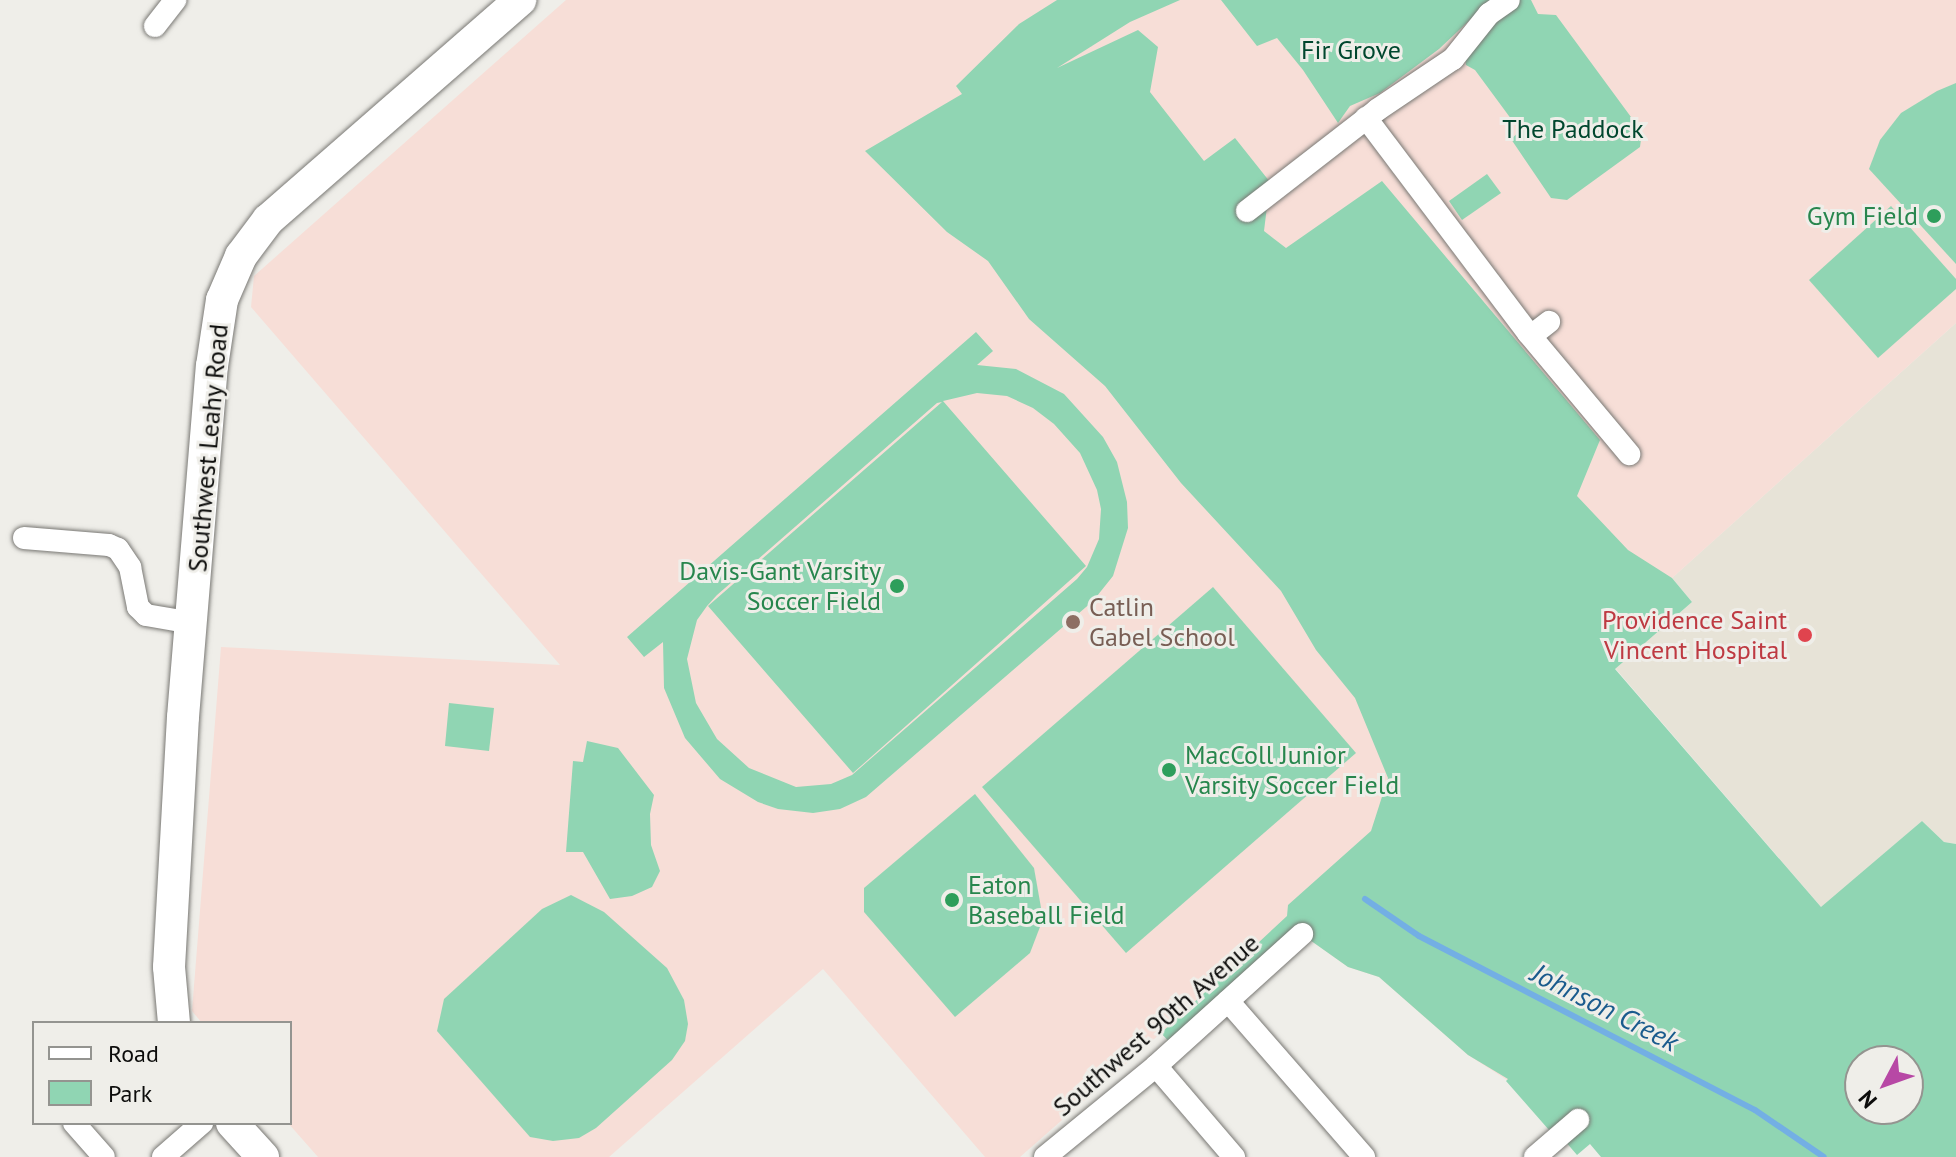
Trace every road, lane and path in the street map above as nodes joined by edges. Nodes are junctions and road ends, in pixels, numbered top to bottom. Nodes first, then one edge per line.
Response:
1 (175, 0) edge
2 (520, 0) edge
3 (1509, 0) edge
4 (155, 26) dead end
5 (1366, 118) junction
6 (1247, 211) dead end
7 (1549, 322) dead end
8 (1531, 336) junction
9 (1629, 454) dead end
10 (24, 538) dead end
11 (193, 623) junction
12 (1302, 934) dead end
13 (1228, 1001) junction
14 (174, 1021) edge
15 (1156, 1066) junction
16 (1578, 1120) dead end
17 (76, 1125) edge
18 (200, 1125) edge
19 (234, 1125) edge
20 (104, 1157) edge
21 (163, 1157) edge
22 (263, 1157) edge
23 (1045, 1157) edge
24 (1234, 1157) edge
25 (1364, 1157) edge
26 (1535, 1157) edge

1 - 4 street
2 - 11 street, Southwest Leahy Road
3 - 5 street
5 - 6 street
5 - 8 street
7 - 8 street
8 - 9 street
10 - 11 street
11 - 14 street, Southwest Leahy Road
12 - 13 street, Southwest 90th Avenue
13 - 15 street, Southwest 90th Avenue
13 - 25 street
15 - 23 street, Southwest 90th Avenue
15 - 24 street
16 - 26 street
17 - 20 street
18 - 21 street
19 - 22 street

